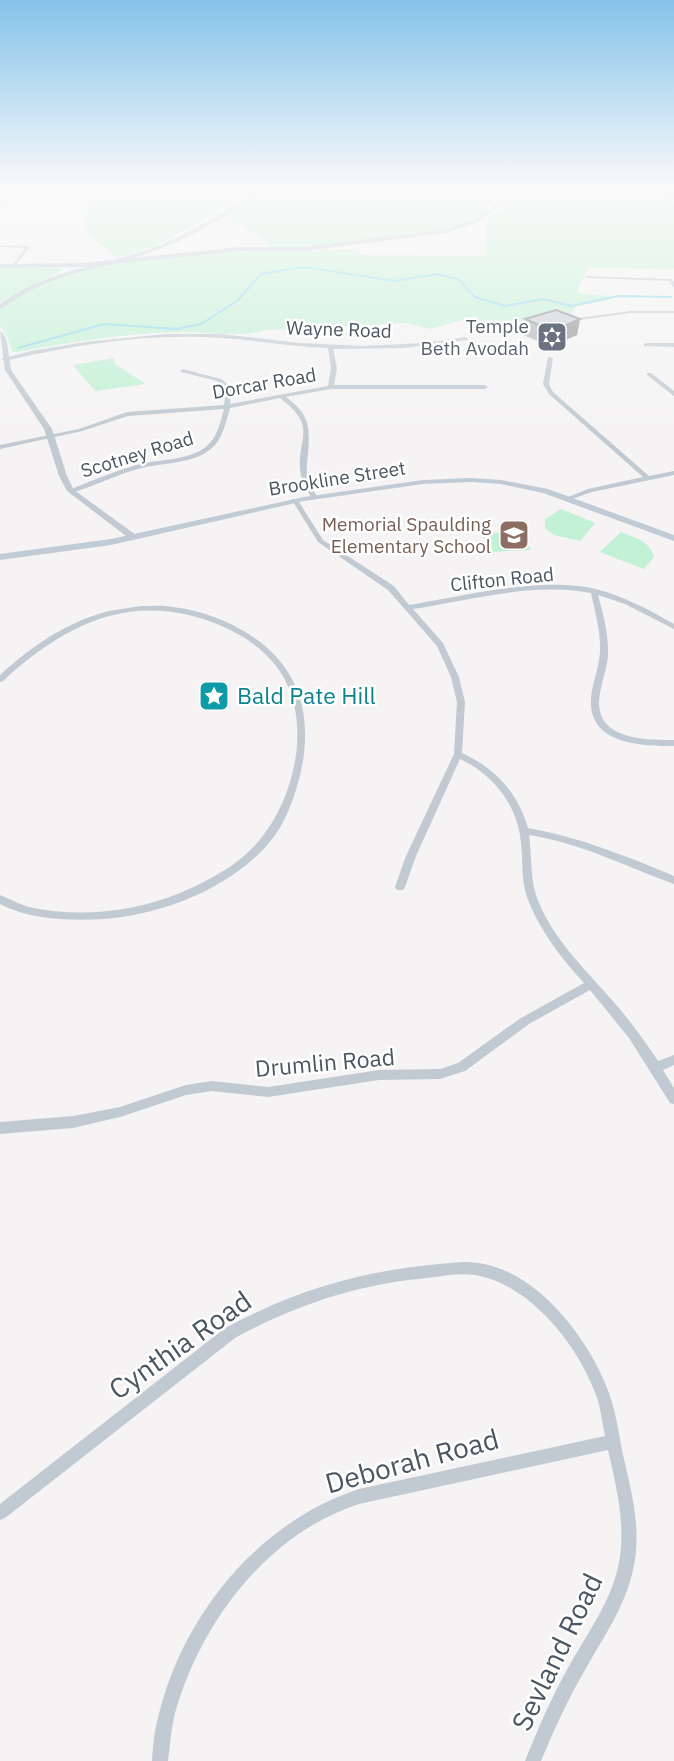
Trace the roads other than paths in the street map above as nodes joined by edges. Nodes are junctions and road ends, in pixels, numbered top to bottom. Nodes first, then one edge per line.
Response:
1 (72, 272) edge
2 (66, 274) joint
3 (587, 277) dead end
4 (674, 286) edge
5 (0, 307) edge
6 (674, 312) edge
7 (580, 318) edge
8 (0, 333) edge
9 (465, 339) dead end
10 (646, 345) dead end
11 (674, 345) edge
12 (330, 347) junction
13 (3, 348) edge
14 (550, 358) dead end
15 (4, 359) junction
16 (183, 371) dead end
17 (649, 374) dead end
18 (331, 387) junction
19 (485, 387) dead end
20 (674, 394) edge
21 (282, 397) junction
22 (226, 407) junction
23 (51, 436) junction
24 (0, 447) edge
25 (674, 473) edge
26 (648, 479) junction
27 (71, 491) junction
28 (314, 497) junction
29 (570, 498) junction
30 (295, 500) junction
31 (133, 537) junction
32 (674, 538) edge
33 (0, 557) edge
34 (594, 592) junction
35 (410, 607) junction
36 (674, 627) edge
37 (2, 674) edge
38 (674, 743) edge
39 (458, 754) junction
40 (524, 831) junction
41 (674, 880) edge
42 (400, 887) dead end
43 (0, 899) edge
44 (592, 984) junction
45 (674, 1060) edge
46 (656, 1067) junction
47 (674, 1099) edge
48 (0, 1128) edge
49 (613, 1442) junction
50 (0, 1513) edge
51 (160, 1761) edge
52 (533, 1761) edge

1 - 2 street
2 - 5 street
3 - 4 street
6 - 7 street
8 - 13 street
9 - 12 street, Wayne Road
10 - 11 street
12 - 15 street, Wayne Road
12 - 18 street
13 - 15 street
14 - 26 street
15 - 23 street
16 - 22 street
17 - 20 street
18 - 19 street, Dorcar Road
18 - 21 street, Dorcar Road
21 - 22 street, Dorcar Road
21 - 28 street
22 - 23 street, Dorcar Road
22 - 27 street, Scotney Road
23 - 24 street, Dorcar Road
23 - 27 street
25 - 26 street
26 - 29 street
27 - 31 street
28 - 29 main road, Brookline Street
28 - 30 main road, Brookline Street
29 - 32 main road, Brookline Street
30 - 31 main road, Brookline Street
30 - 35 street
31 - 33 main road, Brookline Street
34 - 35 street, Clifton Road
34 - 36 street, Clifton Road
34 - 38 street
35 - 39 street
37 - 43 street
39 - 40 street
39 - 42 street
40 - 41 street
40 - 44 street
44 - 46 street
44 - 48 street, Drumlin Road
45 - 46 street
46 - 47 street
49 - 50 street, Cynthia Road
49 - 51 street, Deborah Road
49 - 52 street, Sevland Road

